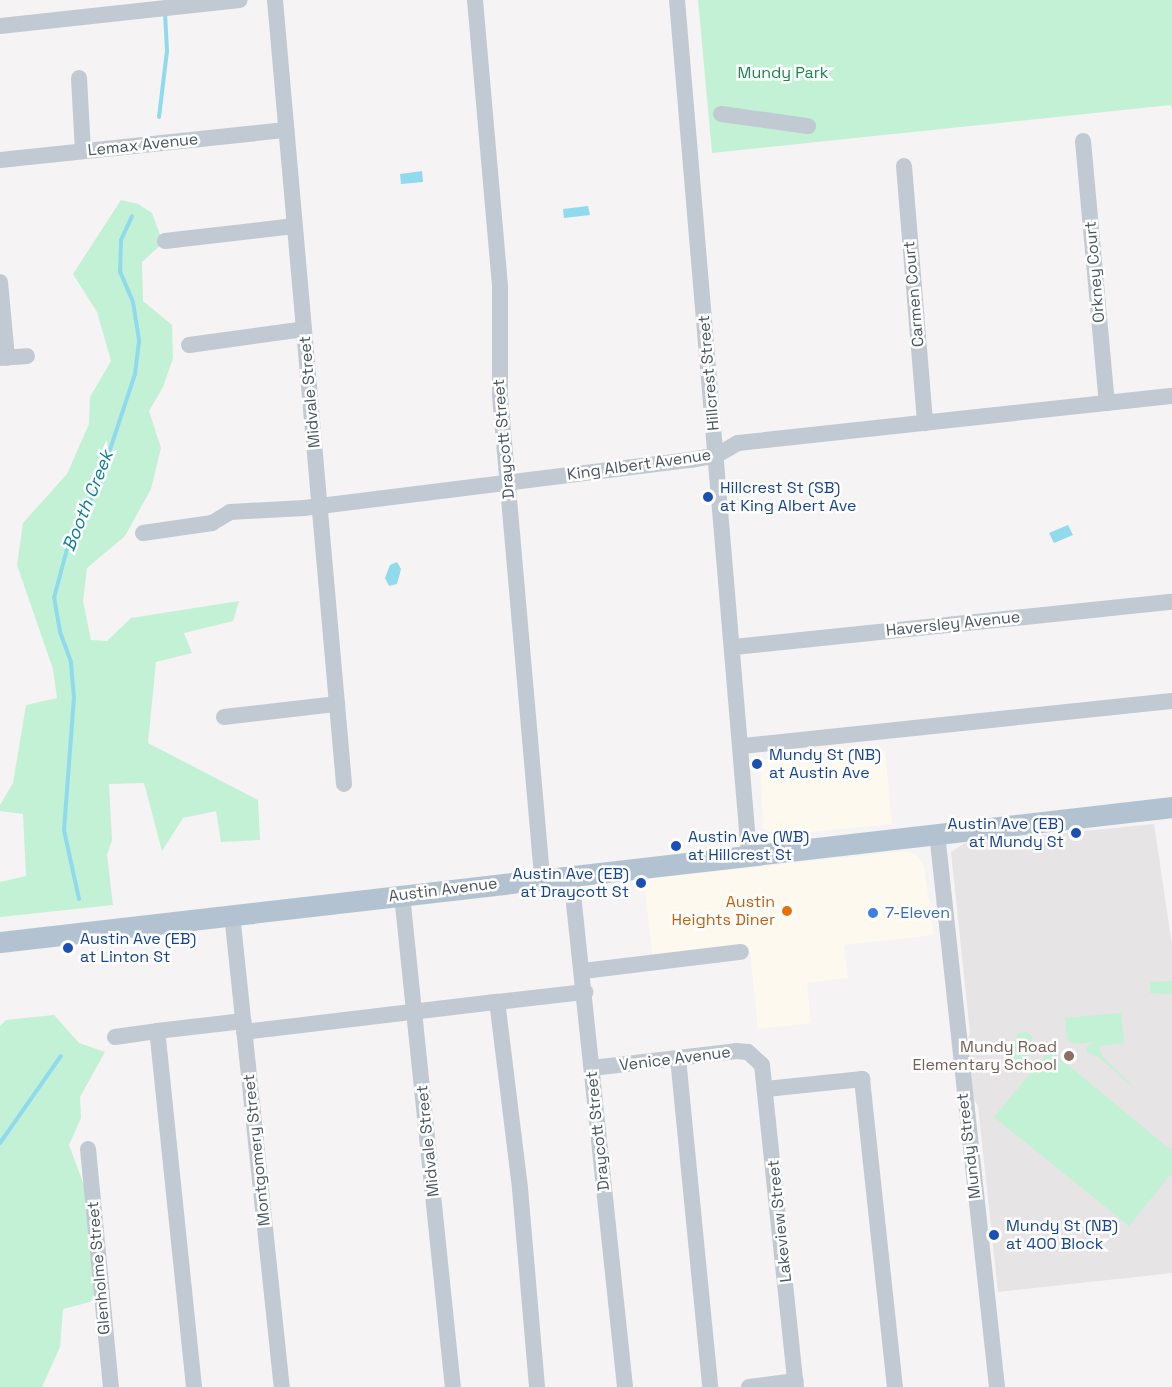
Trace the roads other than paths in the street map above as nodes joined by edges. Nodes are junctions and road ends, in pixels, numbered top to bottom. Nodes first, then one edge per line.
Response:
1 (240, 0) edge
2 (275, 0) edge
3 (475, 0) edge
4 (677, 0) edge
5 (0, 26) edge
6 (79, 78) dead end
7 (721, 114) dead end
8 (808, 126) dead end
9 (286, 130) junction
10 (1083, 141) dead end
11 (83, 151) junction
12 (0, 160) edge
13 (904, 166) dead end
14 (294, 226) junction
15 (165, 241) dead end
16 (0, 282) edge
17 (304, 329) junction
18 (189, 345) dead end
19 (27, 356) dead end
20 (4, 358) edge
21 (1172, 396) edge
22 (1107, 403) junction
23 (925, 423) junction
24 (717, 455) junction
25 (507, 483) junction
26 (321, 506) junction
27 (143, 532) dead end
28 (1172, 602) edge
29 (734, 647) junction
30 (1172, 701) edge
31 (337, 704) junction
32 (224, 717) dead end
33 (743, 746) junction
34 (344, 784) dead end
35 (1172, 807) edge
36 (937, 833) junction
37 (749, 853) junction
38 (571, 875) junction
39 (542, 878) junction
40 (402, 895) junction
41 (232, 914) junction
42 (0, 942) edge
43 (741, 952) dead end
44 (583, 971) junction
45 (585, 992) junction
46 (497, 1002) junction
47 (414, 1014) junction
48 (244, 1027) junction
49 (157, 1031) junction
50 (115, 1036) dead end
51 (756, 1057) joint
52 (678, 1058) junction
53 (592, 1068) junction
54 (766, 1089) junction
55 (88, 1149) dead end
56 (796, 1384) edge
57 (111, 1387) edge
58 (194, 1387) edge
59 (282, 1387) edge
60 (453, 1387) edge
61 (537, 1387) edge
62 (625, 1387) edge
63 (710, 1387) edge
64 (749, 1387) edge
65 (895, 1387) edge
66 (997, 1387) edge

1 - 5 street
2 - 9 street, Midvale Street
3 - 25 street, Draycott Street
4 - 24 street, Hillcrest Street
6 - 11 street
7 - 8 street
9 - 11 street, Lemax Avenue
9 - 14 street, Midvale Street
10 - 22 street, Orkney Court
11 - 12 street, Lemax Avenue
13 - 23 street, Carmen Court
14 - 15 street
14 - 17 street, Midvale Street
16 - 20 street
17 - 18 street
17 - 26 street, Midvale Street
19 - 20 street
21 - 22 street, King Albert Avenue
22 - 23 street, King Albert Avenue
23 - 24 street, King Albert Avenue
24 - 25 street, King Albert Avenue
24 - 29 street, Hillcrest Street
25 - 26 street, King Albert Avenue
25 - 39 street, Draycott Street
26 - 27 street, King Albert Avenue
26 - 31 street, Midvale Street
28 - 29 street, Haversley Avenue
29 - 33 street, Hillcrest Street
30 - 33 street
31 - 32 street
31 - 34 street, Midvale Street
33 - 37 street, Hillcrest Street
35 - 36 main road, Austin Avenue
36 - 37 main road, Austin Avenue
36 - 66 street, Mundy Street
37 - 38 main road, Austin Avenue
38 - 39 main road, Austin Avenue
38 - 44 street, Draycott Street
39 - 40 main road, Austin Avenue
40 - 41 main road, Austin Avenue
40 - 47 street, Midvale Street
41 - 42 main road, Austin Avenue
41 - 48 street, Montgomery Street
43 - 44 street
44 - 45 street, Draycott Street
45 - 46 street
45 - 53 street, Draycott Street
46 - 47 street
46 - 61 street
47 - 48 street
47 - 60 street, Midvale Street
48 - 49 street
48 - 59 street, Montgomery Street
49 - 50 street
49 - 58 street
51 - 52 street, Venice Avenue
51 - 54 street, Lakeview Street
52 - 53 street, Venice Avenue
52 - 63 street
53 - 62 street, Draycott Street
54 - 56 street, Lakeview Street
54 - 65 street
55 - 57 street, Glenholme Street
56 - 64 street

